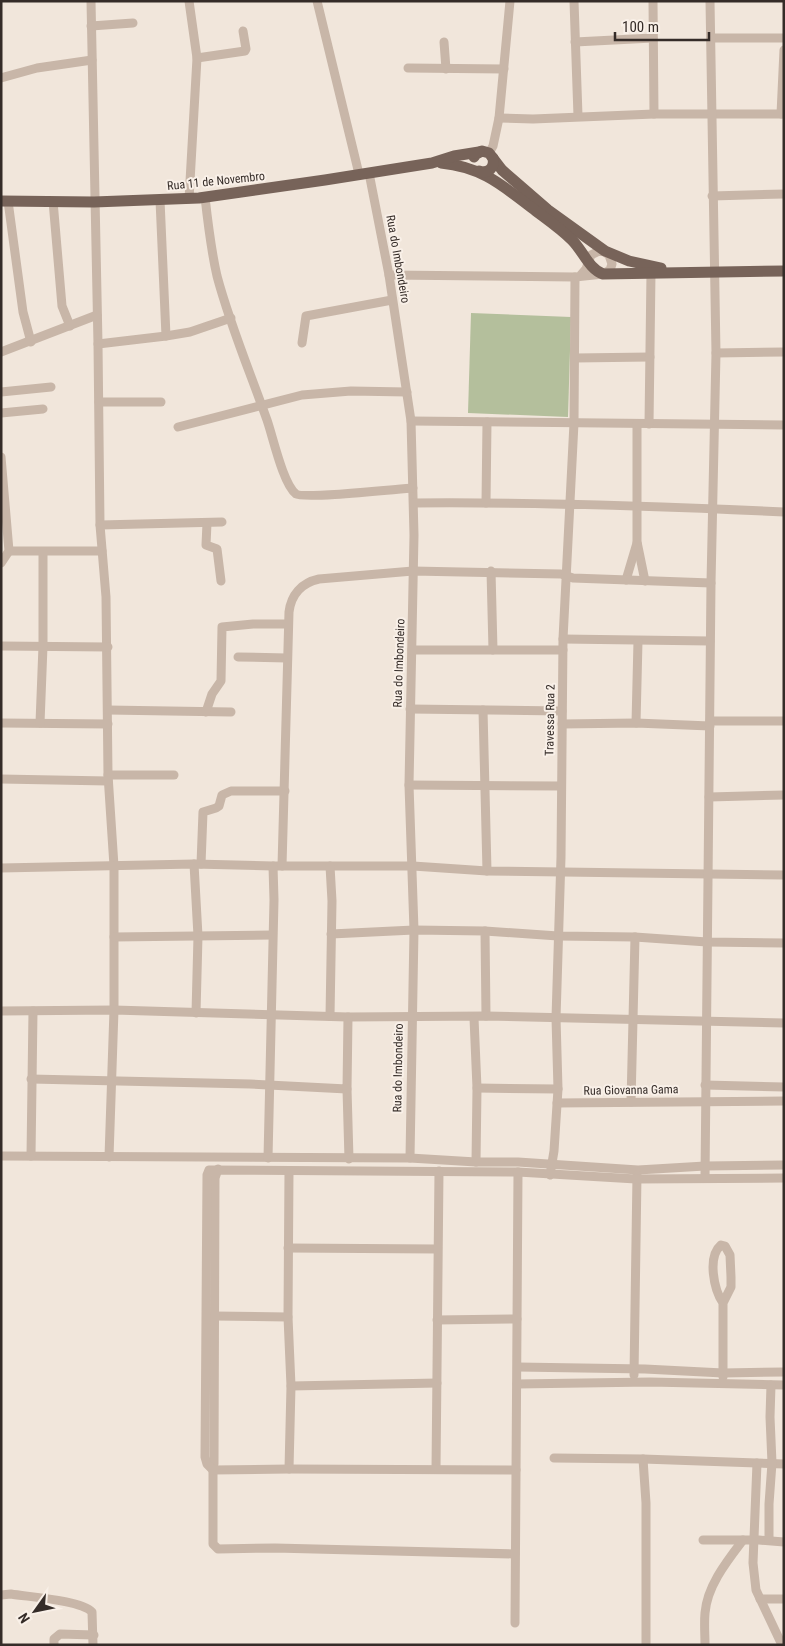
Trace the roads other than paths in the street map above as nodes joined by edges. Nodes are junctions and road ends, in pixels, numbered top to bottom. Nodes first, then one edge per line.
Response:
1 (91, 1) edge
2 (189, 1) edge
3 (318, 1) edge
4 (510, 1) edge
5 (574, 1) edge
6 (653, 1) edge
7 (710, 1) edge
8 (133, 23) dead end
9 (91, 26) junction
10 (243, 31) dead end
11 (653, 38) junction
12 (711, 38) junction
13 (784, 38) edge
14 (444, 42) dead end
15 (575, 42) junction
16 (784, 50) edge
17 (197, 58) junction
18 (92, 60) junction
19 (408, 68) dead end
20 (446, 69) junction
21 (504, 69) junction
22 (1, 78) edge
23 (654, 114) junction
24 (711, 114) junction
25 (783, 114) edge
26 (578, 116) junction
27 (499, 118) junction
28 (487, 155) junction
29 (432, 162) junction
30 (480, 172) junction
31 (364, 174) junction
32 (784, 194) edge
33 (712, 196) junction
34 (204, 197) junction
35 (189, 198) junction
36 (160, 200) junction
37 (5, 201) edge
38 (53, 201) junction
39 (94, 202) junction
40 (605, 251) junction
41 (588, 260) junction
42 (715, 271) junction
43 (784, 271) edge
44 (677, 272) junction
45 (651, 273) junction
46 (603, 274) junction
47 (389, 275) junction
48 (577, 276) junction
49 (392, 300) junction
50 (97, 316) junction
51 (230, 318) junction
52 (70, 326) junction
53 (166, 336) junction
54 (31, 342) junction
55 (302, 343) dead end
56 (98, 344) junction
57 (1, 352) edge
58 (716, 352) junction
59 (784, 352) edge
60 (650, 357) junction
61 (575, 358) junction
62 (51, 387) dead end
63 (1, 392) edge
64 (407, 392) junction
65 (99, 402) junction
66 (161, 402) dead end
67 (262, 405) junction
68 (42, 409) dead end
69 (1, 413) edge
70 (411, 420) junction
71 (487, 422) junction
72 (574, 423) junction
73 (637, 424) junction
74 (649, 424) junction
75 (716, 425) junction
76 (784, 425) edge
77 (178, 427) dead end
78 (1, 457) edge
79 (413, 488) junction
80 (414, 503) junction
81 (486, 503) junction
82 (569, 505) junction
83 (636, 505) junction
84 (713, 508) junction
85 (784, 512) edge
86 (222, 522) dead end
87 (207, 523) junction
88 (4, 525) edge
89 (100, 525) junction
90 (637, 542) junction
91 (9, 551) junction
92 (102, 551) junction
93 (43, 552) junction
94 (1, 563) edge
95 (414, 571) junction
96 (491, 571) junction
97 (567, 576) junction
98 (626, 580) junction
99 (221, 581) dead end
100 (645, 581) junction
101 (711, 582) junction
102 (288, 624) junction
103 (563, 639) junction
104 (710, 640) junction
105 (638, 641) junction
106 (1, 646) edge
107 (43, 646) junction
108 (108, 647) junction
109 (412, 650) junction
110 (493, 650) junction
111 (563, 650) junction
112 (238, 657) dead end
113 (287, 658) junction
114 (410, 709) junction
115 (108, 710) junction
116 (484, 710) junction
117 (562, 711) junction
118 (206, 712) junction
119 (231, 712) dead end
120 (784, 721) edge
121 (1, 723) edge
122 (40, 723) junction
123 (108, 724) junction
124 (562, 724) junction
125 (636, 724) junction
126 (710, 724) junction
127 (174, 775) dead end
128 (108, 778) junction
129 (1, 779) edge
130 (485, 785) junction
131 (409, 786) junction
132 (561, 786) junction
133 (285, 791) junction
134 (784, 795) edge
135 (709, 797) junction
136 (197, 864) junction
137 (114, 866) junction
138 (277, 866) junction
139 (330, 866) junction
140 (412, 866) junction
141 (1, 868) edge
142 (487, 871) junction
143 (560, 872) junction
144 (709, 874) junction
145 (784, 875) edge
146 (414, 930) junction
147 (485, 931) junction
148 (331, 934) junction
149 (272, 935) junction
150 (198, 936) junction
151 (558, 936) junction
152 (635, 936) junction
153 (114, 937) junction
154 (707, 942) junction
155 (784, 943) edge
156 (32, 1010) junction
157 (114, 1010) junction
158 (1, 1011) edge
159 (196, 1013) junction
160 (271, 1014) junction
161 (330, 1016) junction
162 (348, 1016) junction
163 (486, 1016) junction
164 (411, 1018) junction
165 (474, 1018) junction
166 (556, 1018) junction
167 (633, 1020) junction
168 (706, 1022) junction
169 (784, 1023) edge
170 (31, 1079) junction
171 (112, 1081) junction
172 (270, 1085) junction
173 (705, 1085) junction
174 (784, 1087) edge
175 (477, 1088) junction
176 (347, 1089) junction
177 (558, 1089) junction
178 (704, 1101) junction
179 (784, 1101) edge
180 (631, 1102) junction
181 (557, 1103) junction
182 (1, 1156) edge
183 (31, 1156) junction
184 (109, 1157) junction
185 (268, 1158) junction
186 (410, 1158) junction
187 (349, 1159) junction
188 (476, 1162) junction
189 (551, 1164) junction
190 (784, 1165) edge
191 (705, 1166) junction
192 (218, 1169) junction
193 (289, 1171) junction
194 (438, 1171) junction
195 (518, 1172) junction
196 (550, 1174) junction
197 (637, 1175) junction
198 (705, 1178) junction
199 (784, 1178) edge
200 (288, 1248) junction
201 (437, 1249) junction
202 (723, 1303) junction
203 (214, 1316) junction
204 (288, 1317) junction
205 (517, 1319) junction
206 (437, 1320) junction
207 (518, 1367) junction
208 (556, 1368) junction
209 (634, 1369) junction
210 (723, 1372) junction
211 (784, 1372) edge
212 (634, 1382) junction
213 (437, 1383) junction
214 (517, 1384) junction
215 (556, 1384) junction
216 (723, 1384) junction
217 (771, 1385) junction
218 (784, 1385) edge
219 (291, 1386) junction
220 (554, 1458) dead end
221 (643, 1459) junction
222 (757, 1463) junction
223 (772, 1463) junction
224 (784, 1464) edge
225 (212, 1469) junction
226 (289, 1469) junction
227 (436, 1469) junction
228 (516, 1470) junction
229 (703, 1540) dead end
230 (743, 1540) junction
231 (754, 1540) junction
232 (770, 1540) junction
233 (784, 1542) edge
234 (515, 1554) junction
235 (1, 1595) edge
236 (760, 1599) junction
237 (784, 1599) edge
238 (515, 1623) dead end
239 (94, 1635) junction
240 (54, 1645) edge
241 (93, 1645) edge
242 (646, 1645) edge
243 (705, 1645) edge
244 (782, 1645) edge

1 - 9 street
2 - 17 street
3 - 31 street, Rua do Imbondeiro
4 - 21 street
5 - 15 street
6 - 11 street
7 - 12 street
8 - 9 street
9 - 18 street
10 - 17 street
11 - 15 street
11 - 23 street
12 - 13 street
12 - 24 street
14 - 20 street
15 - 26 street
16 - 25 street
17 - 35 street
18 - 22 street
18 - 39 street
19 - 20 street
20 - 21 street
21 - 27 street
23 - 24 street
23 - 26 street
24 - 25 street
24 - 33 street
26 - 27 street
27 - 28 street
28 - 29 main road, Rua 11 de Novembro
28 - 30 main road
28 - 30 main road
28 - 40 main road
29 - 30 main road, Rua 11 de Novembro
29 - 31 main road, Rua 11 de Novembro
30 - 41 main road, Rua 11 de Novembro
31 - 34 main road, Rua 11 de Novembro
31 - 47 street, Rua do Imbondeiro
32 - 33 street
33 - 42 street
34 - 35 main road, Rua 11 de Novembro
34 - 51 street
35 - 36 main road, Rua 11 de Novembro
36 - 39 main road, Rua 11 de Novembro
36 - 53 street
37 - 38 main road, Rua 11 de Novembro
37 - 54 street
38 - 39 main road, Rua 11 de Novembro
38 - 52 street
39 - 50 street
40 - 41 street
40 - 44 main road
40 - 46 street
41 - 46 main road, Rua 11 de Novembro
41 - 48 street
42 - 43 main road
42 - 44 main road
42 - 58 street
44 - 45 main road
45 - 46 main road
45 - 60 street
46 - 48 street
47 - 48 street
47 - 49 street, Rua do Imbondeiro
48 - 61 street, Travessa Rua 2
49 - 55 street
49 - 64 street, Rua do Imbondeiro
50 - 52 street
50 - 56 street
51 - 53 street
51 - 67 street
52 - 54 street
53 - 56 street
54 - 57 street
56 - 65 street
58 - 59 street
58 - 75 street
60 - 61 street
60 - 74 street
61 - 72 street, Travessa Rua 2
62 - 63 street
64 - 67 street
64 - 70 street, Rua do Imbondeiro
65 - 66 street
65 - 89 street
67 - 77 street
67 - 79 street
68 - 69 street
70 - 71 street
70 - 79 street, Rua do Imbondeiro
71 - 72 street
71 - 81 street
72 - 73 street
72 - 82 street, Travessa Rua 2
73 - 74 street
73 - 83 street
74 - 75 street
75 - 76 street
75 - 84 street
78 - 88 street
79 - 80 street, Rua do Imbondeiro
80 - 81 street
80 - 95 street, Rua do Imbondeiro
81 - 82 street
82 - 83 street
82 - 97 street, Travessa Rua 2
83 - 84 street
83 - 90 street
84 - 85 street
84 - 101 street
86 - 87 street
87 - 89 street
87 - 99 street
88 - 91 street
89 - 92 street
90 - 98 street
90 - 100 street
91 - 93 street
91 - 94 street
92 - 93 street
92 - 108 street
93 - 107 street
95 - 96 street
95 - 102 street
95 - 109 street, Rua do Imbondeiro
96 - 97 street
96 - 110 street
97 - 98 street
97 - 103 street, Travessa Rua 2
98 - 100 street
100 - 101 street
101 - 104 street
102 - 113 street
102 - 118 street
103 - 105 street
103 - 111 street, Travessa Rua 2
104 - 105 street
104 - 126 street
105 - 125 street
106 - 107 street
107 - 108 street
107 - 122 street
108 - 115 street
109 - 110 street
109 - 114 street, Rua do Imbondeiro
110 - 111 street
111 - 117 street, Travessa Rua 2
112 - 113 street
113 - 133 street
114 - 116 street
114 - 131 street, Rua do Imbondeiro
115 - 118 street
115 - 123 street
116 - 117 street
116 - 130 street
117 - 124 street, Travessa Rua 2
118 - 119 street
120 - 126 street
121 - 122 street
122 - 123 street
123 - 128 street
124 - 125 street
124 - 132 street, Travessa Rua 2
125 - 126 street
126 - 135 street
127 - 128 street
128 - 129 street
128 - 137 street
130 - 131 street
130 - 132 street
130 - 142 street
131 - 140 street, Rua do Imbondeiro
132 - 143 street, Travessa Rua 2
133 - 136 street
133 - 138 street
134 - 135 street
135 - 144 street
136 - 137 street
136 - 138 street
136 - 150 street
137 - 141 street
137 - 153 street
138 - 139 street
138 - 149 street
139 - 140 street
139 - 148 street
140 - 142 street
140 - 146 street, Rua do Imbondeiro
142 - 143 street
143 - 144 street
143 - 151 street, Travessa Rua 2
144 - 145 street
144 - 154 street
146 - 147 street
146 - 148 street
146 - 164 street, Rua do Imbondeiro
147 - 151 street
147 - 163 street
148 - 161 street
149 - 150 street
149 - 160 street
150 - 153 street
150 - 159 street
151 - 152 street
151 - 166 street, Travessa Rua 2
152 - 154 street
152 - 167 street
153 - 157 street
154 - 155 street
154 - 168 street
156 - 157 street
156 - 158 street
156 - 170 street
157 - 159 street
157 - 171 street
159 - 160 street
160 - 161 street
160 - 172 street
161 - 162 street
162 - 164 street
162 - 176 street
163 - 165 street
163 - 166 street
164 - 165 street
164 - 186 street, Rua do Imbondeiro
165 - 175 street
166 - 167 street
166 - 177 street, Travessa Rua 2
167 - 168 street
167 - 180 street
168 - 169 street
168 - 173 street
170 - 171 street
170 - 183 street
171 - 172 street
171 - 184 street
172 - 176 street
172 - 185 street
173 - 174 street
173 - 178 street
175 - 177 street
175 - 188 street
176 - 187 street
177 - 181 street, Travessa Rua 2
178 - 179 street, Rua Giovanna Gama
178 - 180 street, Rua Giovanna Gama
178 - 191 street
180 - 181 street, Rua Giovanna Gama
181 - 189 street, Travessa Rua 2
182 - 183 street
183 - 184 street
184 - 185 street
185 - 187 street
186 - 187 street
186 - 188 street
188 - 189 street
189 - 196 street, Travessa Rua 2
189 - 197 street
190 - 191 street
191 - 197 street
191 - 198 street
192 - 193 street
192 - 203 street
192 - 225 street
193 - 194 street
193 - 200 street
194 - 195 street
194 - 201 street
195 - 196 street
195 - 205 street
196 - 197 street
197 - 198 street
197 - 209 street
198 - 199 street
200 - 201 street
200 - 204 street
201 - 206 street
202 - 202 street
202 - 210 street
203 - 204 street
203 - 225 street
204 - 219 street
205 - 206 street
205 - 207 street
206 - 213 street
207 - 208 street
207 - 214 street
208 - 209 street
208 - 215 street
209 - 210 street
209 - 212 street
210 - 211 street
210 - 216 street
212 - 215 street
212 - 216 street
213 - 219 street
213 - 227 street
214 - 215 street
214 - 228 street
216 - 217 street
217 - 218 street
217 - 223 street
219 - 226 street
220 - 221 street
221 - 222 street
221 - 242 street
222 - 223 street
222 - 231 street
223 - 224 street
223 - 232 street
225 - 226 street
225 - 234 street
226 - 227 street
227 - 228 street
228 - 234 street
229 - 230 street
230 - 231 street
230 - 243 street
231 - 232 street
231 - 236 street
232 - 233 street
234 - 238 street
235 - 239 street
236 - 237 street
236 - 244 street
239 - 240 street
239 - 241 street

